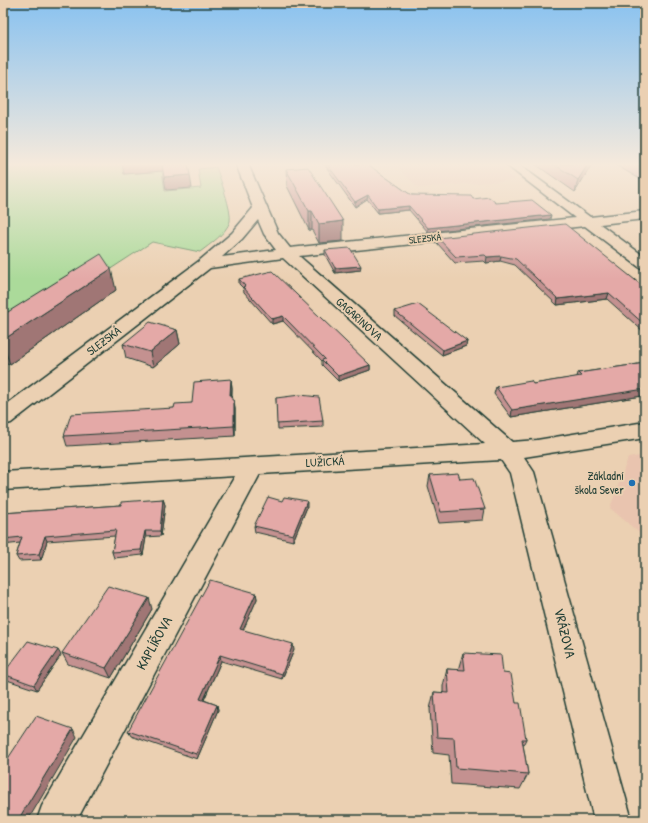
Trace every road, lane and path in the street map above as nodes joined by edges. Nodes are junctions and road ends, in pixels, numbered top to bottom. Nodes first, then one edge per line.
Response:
1 (257, 202) edge
2 (562, 202) edge
3 (260, 209) junction
4 (645, 215) edge
5 (587, 221) junction
6 (286, 253) junction
7 (205, 264) junction
8 (645, 264) edge
9 (3, 418) edge
10 (645, 430) edge
11 (507, 451) junction
12 (252, 467) junction
13 (3, 481) edge
14 (56, 820) edge
15 (613, 820) edge

1 - 3 street, GAGARINOVA
2 - 5 street
3 - 6 street, GAGARINOVA
3 - 7 street, SLEZSKÁ
4 - 5 street, SLEZSKÁ
5 - 6 street, SLEZSKÁ
5 - 8 street
6 - 7 street, SLEZSKÁ
6 - 11 street, GAGARINOVA
7 - 9 street, SLEZSKÁ
10 - 11 street, LUŽICKÁ
11 - 12 street, LUŽICKÁ
11 - 15 street, VRÁZOVA
12 - 13 street, LUŽICKÁ
12 - 14 street, KAPLÍŘOVA

